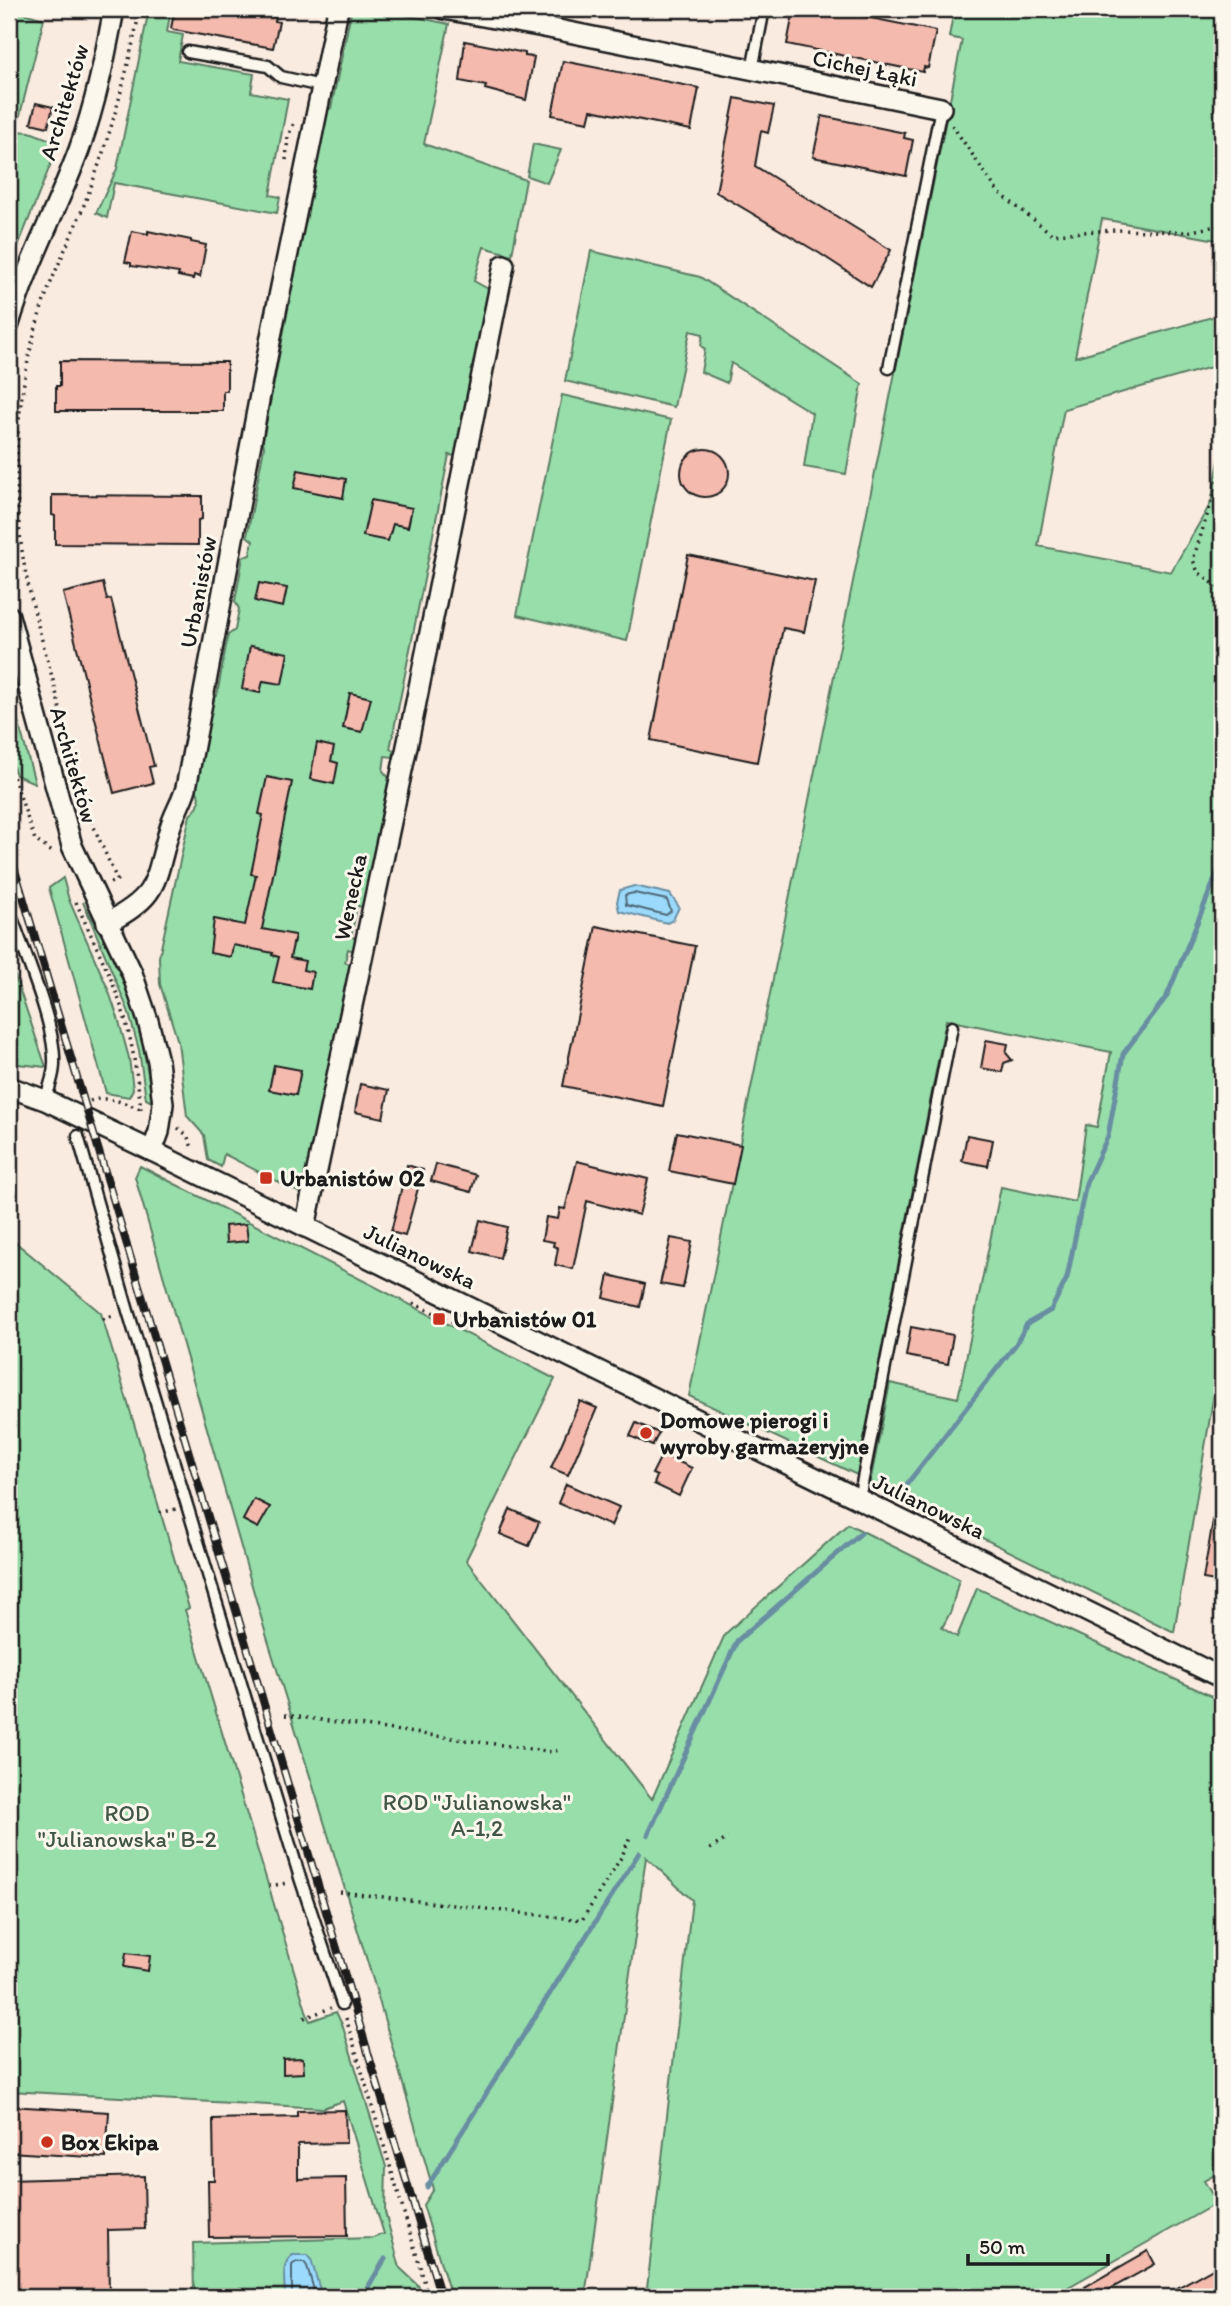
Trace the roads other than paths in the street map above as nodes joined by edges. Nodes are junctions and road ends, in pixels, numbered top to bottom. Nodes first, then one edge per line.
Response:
1 (114, 9) edge
2 (338, 9) edge
3 (444, 9) edge
4 (764, 9) edge
5 (545, 18) edge
6 (188, 52) dead end
7 (752, 70) junction
8 (320, 86) junction
9 (941, 108) joint
10 (504, 265) dead end
11 (9, 324) edge
12 (889, 368) dead end
13 (9, 616) edge
14 (9, 909) edge
15 (107, 923) junction
16 (952, 1027) dead end
17 (9, 1087) edge
18 (45, 1100) junction
19 (78, 1136) dead end
20 (152, 1151) junction
21 (306, 1227) junction
22 (859, 1499) junction
23 (1222, 1678) edge
24 (342, 2004) road end

1 - 11 street, Architektów
2 - 8 street, Urbanistów
3 - 5 street, Cichej Łąki
4 - 7 lane
5 - 7 street, Cichej Łąki
6 - 8 lane
7 - 9 street, Cichej Łąki
8 - 15 street, Urbanistów
9 - 12 lane
10 - 21 street, Wenecka
13 - 15 street, Architektów
14 - 18 lane
15 - 20 street
16 - 22 lane
17 - 18 street, Julianowska
18 - 20 street, Julianowska
19 - 24 lane
20 - 21 street, Julianowska
21 - 22 street, Julianowska
22 - 23 street, Julianowska

